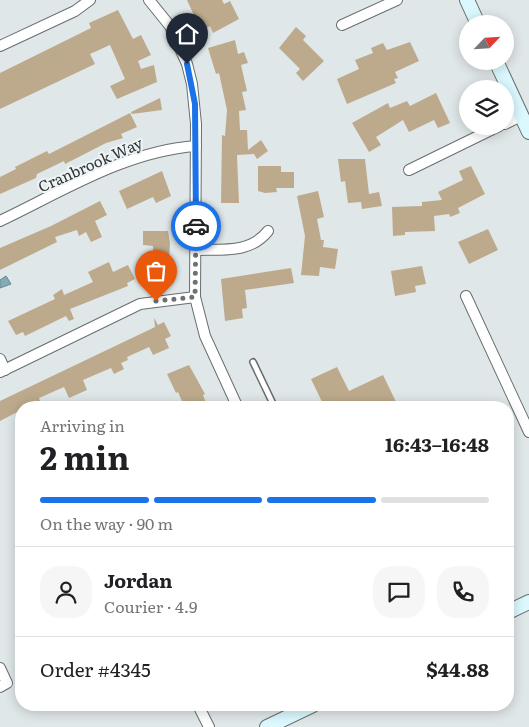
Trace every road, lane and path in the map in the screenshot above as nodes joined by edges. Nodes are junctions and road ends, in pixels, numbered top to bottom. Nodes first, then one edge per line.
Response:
1 (90, 0) edge
2 (149, 0) edge
3 (398, 0) edge
4 (468, 0) edge
5 (474, 15) edge
6 (342, 25) dead end
7 (0, 46) edge
8 (500, 70) edge
9 (521, 116) junction
10 (514, 120) edge
11 (529, 132) edge
12 (481, 135) edge
13 (196, 146) junction
14 (409, 170) dead end
15 (0, 222) edge
16 (268, 231) dead end
17 (196, 250) junction
18 (466, 296) dead end
19 (195, 297) junction
20 (0, 359) edge
21 (252, 362) dead end
22 (3, 371) edge
23 (235, 401) edge
24 (272, 401) edge
25 (529, 432) edge
26 (529, 602) edge
27 (514, 609) edge
28 (0, 668) edge
29 (0, 687) edge
30 (201, 711) edge
31 (300, 711) edge
32 (209, 727) edge
33 (267, 727) edge

1 - 7 street
2 - 13 street
3 - 6 street
4 - 5 street
8 - 9 street
9 - 10 street
9 - 11 street
12 - 14 street
13 - 15 street, Cranbrook Way
13 - 17 street
16 - 17 street
17 - 19 street
18 - 25 street
19 - 22 street
19 - 23 street
20 - 22 street
21 - 24 lane
26 - 27 street
28 - 29 street
30 - 32 street
31 - 33 street

